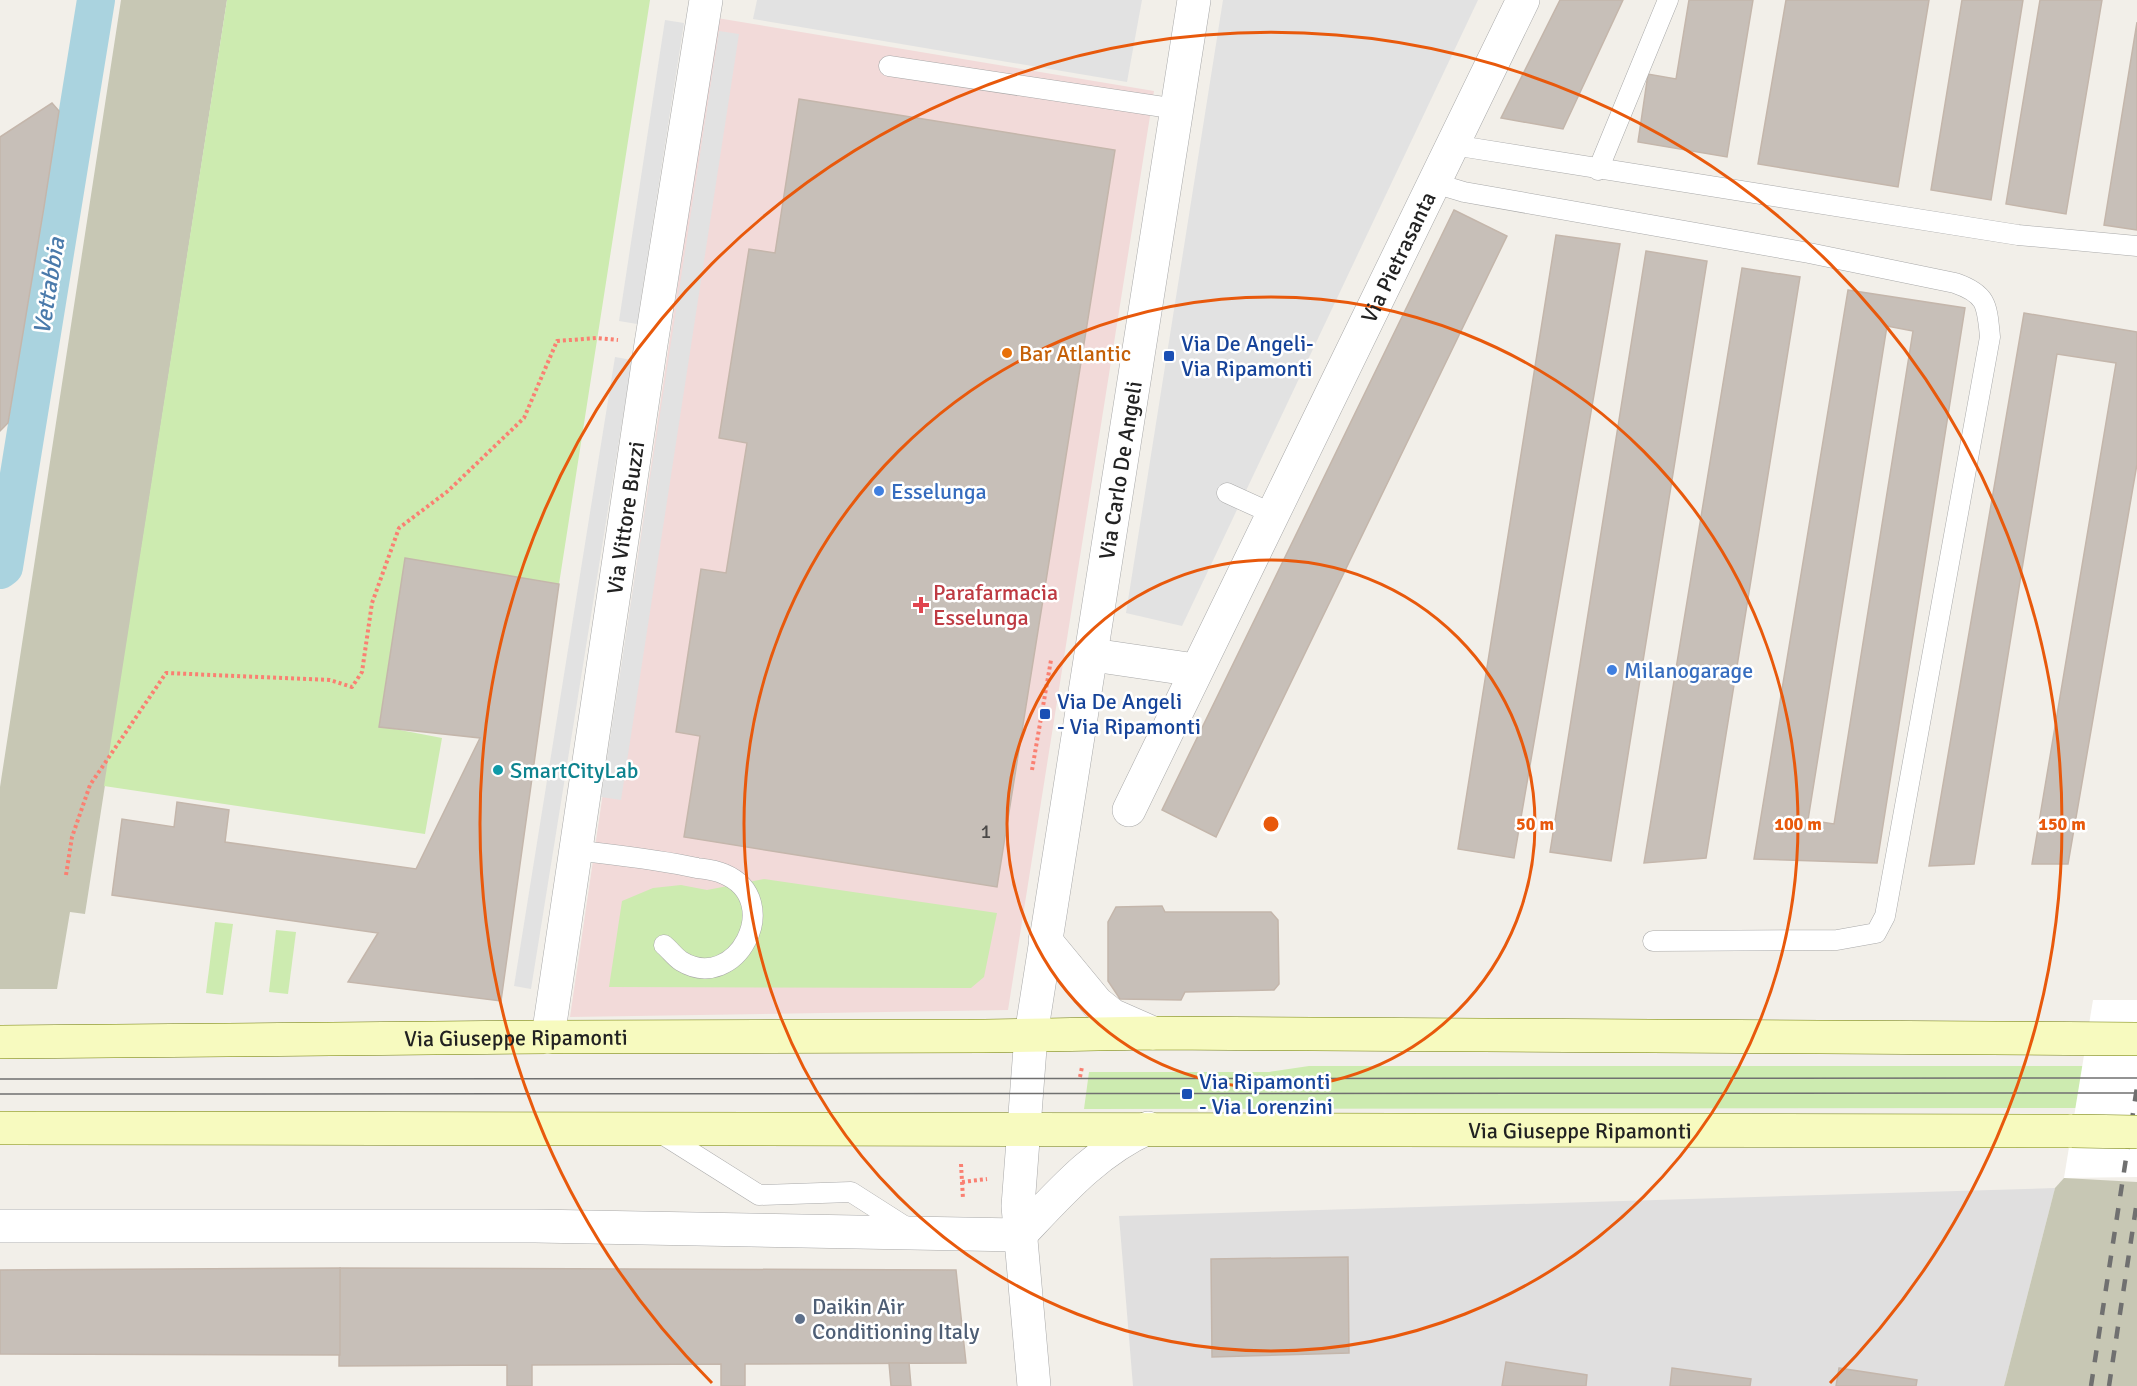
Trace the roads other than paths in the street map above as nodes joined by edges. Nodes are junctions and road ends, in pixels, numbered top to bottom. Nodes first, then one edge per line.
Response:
1 (706, 0) edge
2 (1194, 0) edge
3 (1523, 0) edge
4 (1668, 0) edge
5 (889, 66) dead end
6 (1177, 109) junction
7 (1452, 145) junction
8 (1598, 170) junction
9 (1434, 183) junction
10 (2137, 246) edge
11 (1227, 493) dead end
12 (1271, 513) junction
13 (1093, 655) junction
14 (1195, 670) junction
15 (1129, 810) dead end
16 (574, 850) junction
17 (1045, 940) junction
18 (1653, 941) dead end
19 (664, 945) dead end
20 (1154, 1033) junction
21 (1031, 1035) junction
22 (548, 1037) junction
23 (2137, 1039) edge
24 (0, 1042) edge
25 (0, 1128) edge
26 (651, 1128) junction
27 (1022, 1128) junction
28 (1148, 1128) junction
29 (2137, 1132) edge
30 (0, 1226) edge
31 (913, 1232) junction
32 (1020, 1235) junction
33 (1034, 1386) edge

1 - 16 street, Via Vittore Buzzi
2 - 6 street, Via Carlo De Angeli
3 - 7 street, Via Pietrasanta
4 - 8 lane
5 - 6 lane
6 - 13 street, Via Carlo De Angeli
7 - 8 lane
7 - 9 street, Via Pietrasanta
8 - 10 lane
9 - 12 street, Via Pietrasanta
9 - 18 lane
11 - 12 lane
12 - 14 street, Via Pietrasanta
13 - 14 street
13 - 17 street, Via Carlo De Angeli
14 - 15 street, Via Pietrasanta
16 - 19 lane
16 - 22 street, Via Vittore Buzzi
17 - 20 street
17 - 21 street, Via Carlo De Angeli
20 - 21 street, Via Giuseppe Ripamonti
20 - 23 street, Via Giuseppe Ripamonti
21 - 22 street, Via Giuseppe Ripamonti
21 - 27 street
22 - 24 street, Via Giuseppe Ripamonti
25 - 26 street, Via Giuseppe Ripamonti
26 - 27 street, Via Giuseppe Ripamonti
26 - 31 lane
27 - 28 street, Via Giuseppe Ripamonti
27 - 32 street
28 - 29 street, Via Giuseppe Ripamonti, bridge
28 - 32 street
30 - 31 street
31 - 32 street
32 - 33 street

